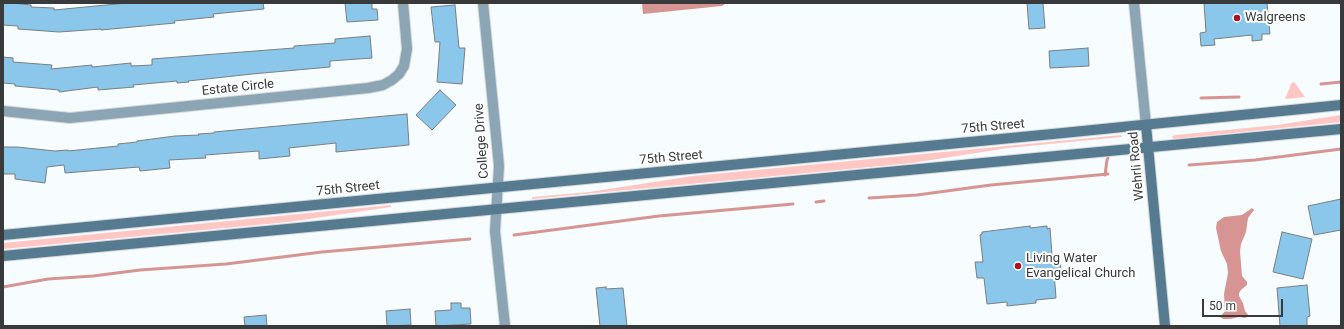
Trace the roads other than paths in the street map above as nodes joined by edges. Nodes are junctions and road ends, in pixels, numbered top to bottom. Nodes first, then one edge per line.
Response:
1 (403, 3) edge
2 (483, 3) edge
3 (1134, 3) edge
4 (1341, 105) edge
5 (3, 111) edge
6 (1146, 125) junction
7 (1341, 129) edge
8 (1148, 148) junction
9 (498, 187) junction
10 (496, 209) junction
11 (3, 235) edge
12 (3, 256) edge
13 (505, 326) edge
14 (1165, 326) edge

1 - 5 street, Estate Circle
2 - 9 street, College Drive
3 - 6 street, Wehrli Road
4 - 6 main road, 75th Street
6 - 8 main road, Wehrli Road
6 - 9 main road, 75th Street
7 - 8 main road
8 - 10 main road
8 - 14 main road, Wehrli Road
9 - 10 street, College Drive
9 - 11 main road, 75th Street
10 - 12 main road
10 - 13 street, College Drive

